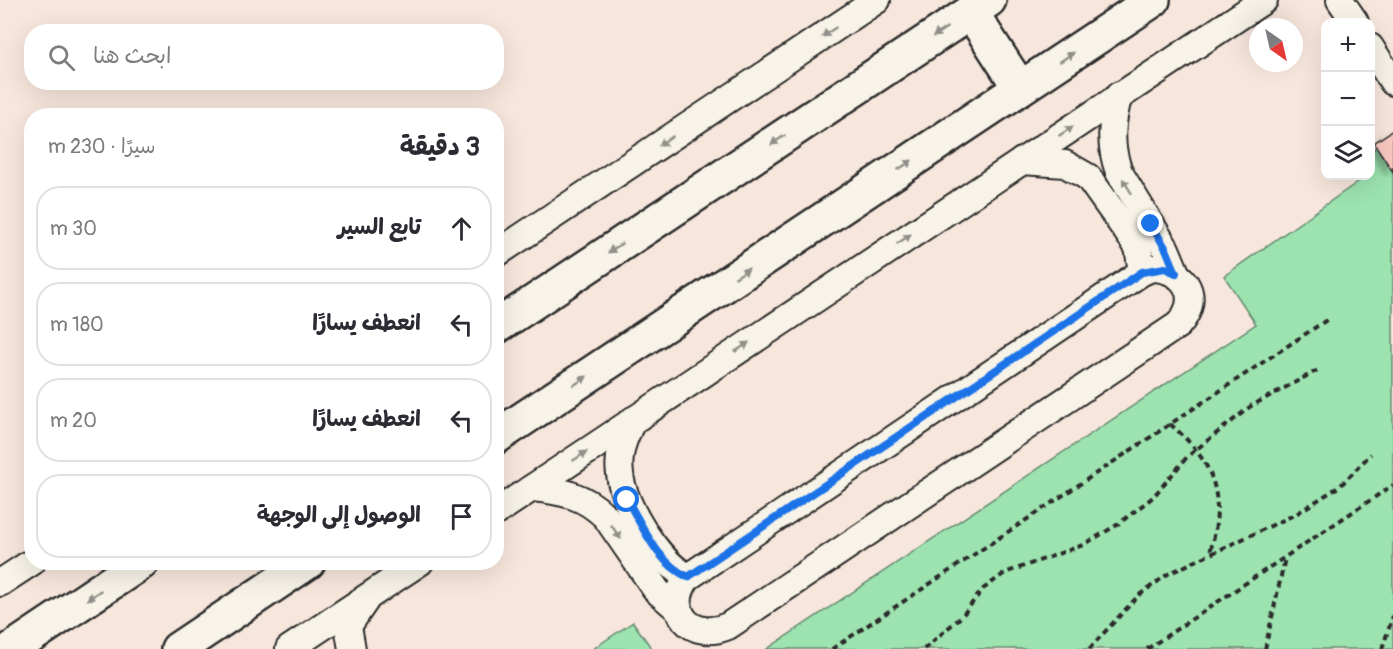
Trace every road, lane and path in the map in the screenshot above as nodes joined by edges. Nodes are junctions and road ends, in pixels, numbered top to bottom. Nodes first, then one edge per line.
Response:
1 (877, 0) edge
2 (1153, 0) edge
3 (1264, 0) edge
4 (1340, 0) edge
5 (980, 6) edge
6 (1352, 18) edge
7 (1375, 53) edge
8 (1393, 82) edge
9 (1020, 88) junction
10 (1119, 95) junction
11 (1022, 161) junction
12 (504, 249) edge
13 (1142, 272) junction
14 (1176, 273) junction
15 (1328, 320) dead end
16 (504, 322) edge
17 (1318, 370) dead end
18 (633, 420) junction
19 (1170, 424) junction
20 (504, 432) edge
21 (1196, 449) junction
22 (1371, 454) dead end
23 (1393, 485) edge
24 (532, 488) junction
25 (504, 507) edge
26 (1210, 553) junction
27 (1285, 557) junction
28 (24, 567) edge
29 (130, 570) edge
30 (296, 570) edge
31 (408, 570) edge
32 (688, 577) junction
33 (0, 583) edge
34 (367, 598) junction
35 (679, 610) junction
36 (1393, 616) edge
37 (12, 649) edge
38 (178, 649) edge
39 (289, 649) edge
40 (352, 649) edge
41 (832, 649) edge
42 (924, 649) edge
43 (1089, 649) edge
44 (1148, 649) edge
45 (1266, 649) edge
46 (1382, 649) edge

1 -> 12 street
9 -> 2 main road
3 - 10 street
4 - 6 street
5 - 9 main road
5 -> 16 main road
7 - 8 street
20 -> 9 main road
11 -> 10 street
14 -> 10 street
11 - 13 street
18 -> 11 street
13 - 14 street
13 - 32 street
14 - 35 street
15 - 19 path
17 - 21 path
24 -> 18 street
18 - 32 street
19 - 21 path
19 - 41 path
21 - 26 path
21 - 42 path
22 - 26 path
23 - 27 path
24 - 25 street
24 -> 35 street
26 - 43 path
27 - 44 path
27 - 45 path
28 - 33 street
29 -> 37 main road
30 - 38 main road
31 - 34 street
32 - 35 street
34 - 39 street
34 - 40 street
36 - 46 path

